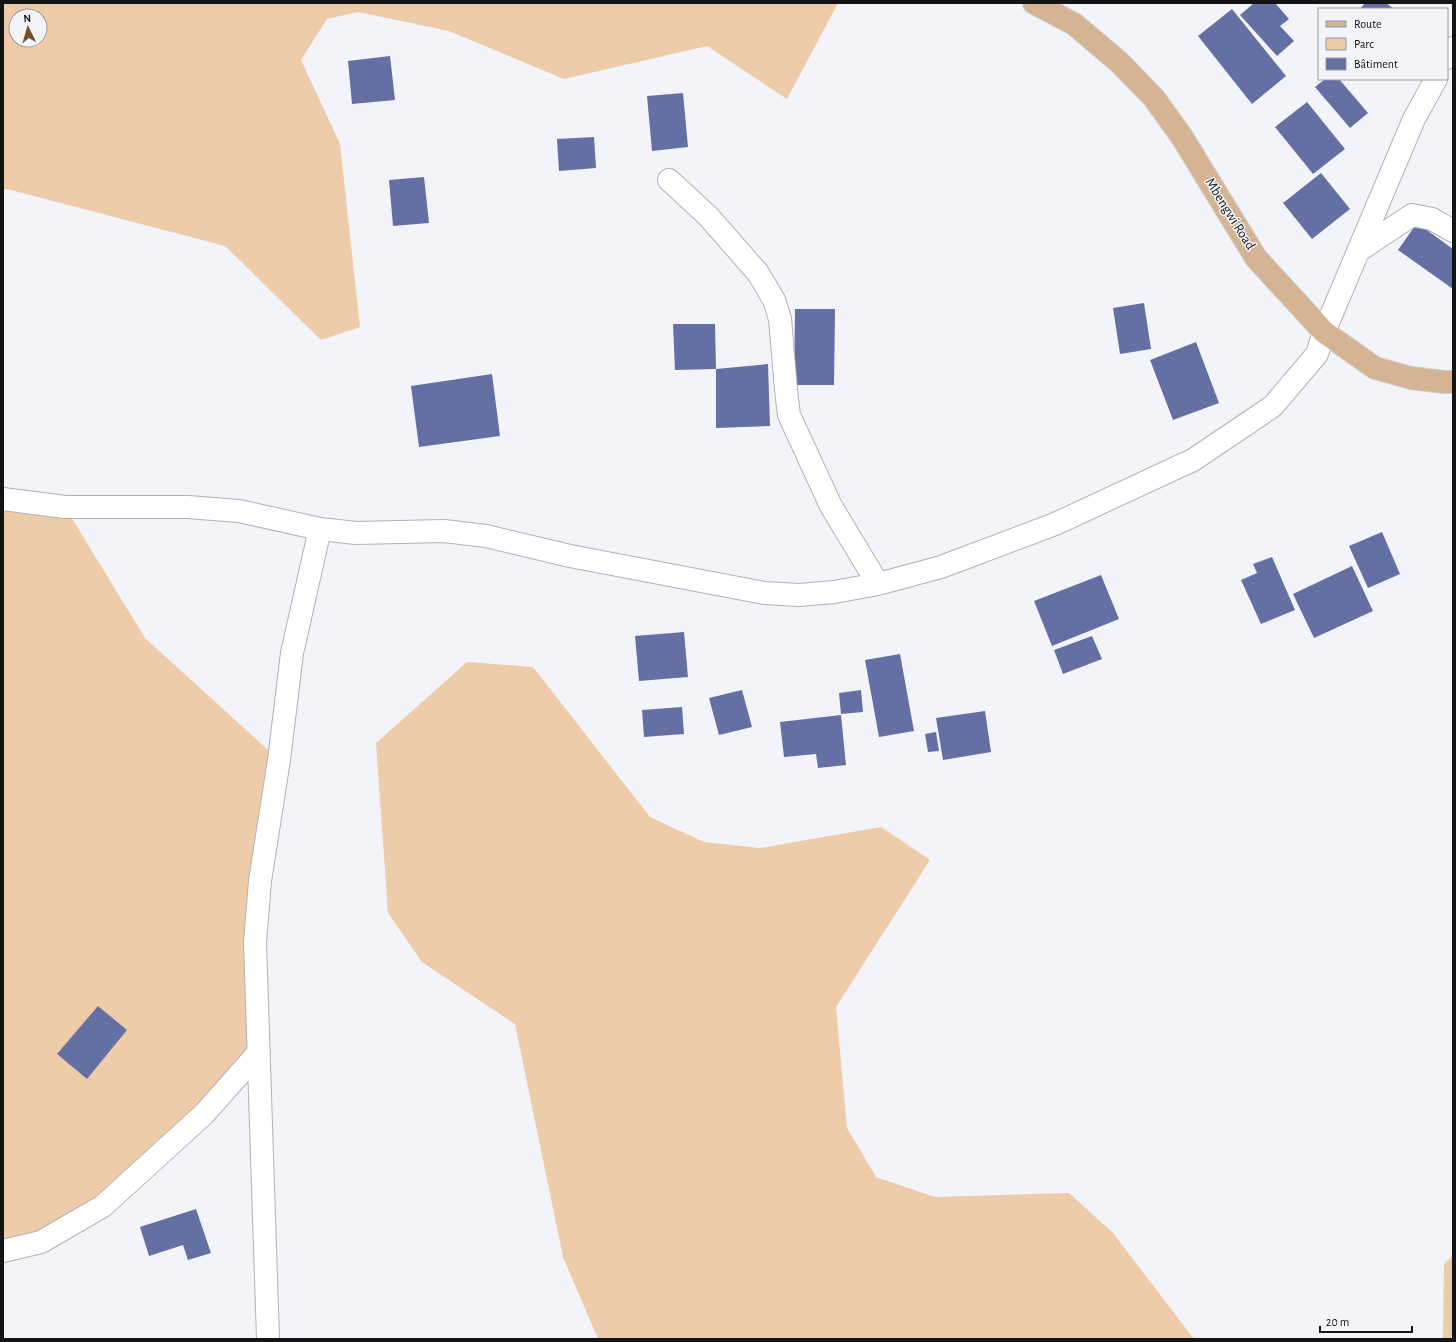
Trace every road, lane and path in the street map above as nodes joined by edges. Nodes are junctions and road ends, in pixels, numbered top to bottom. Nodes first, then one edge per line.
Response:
1 (1034, 3) edge
2 (1435, 80) edge
3 (669, 180) dead end
4 (1453, 231) edge
5 (1358, 251) junction
6 (1324, 332) junction
7 (1453, 382) edge
8 (3, 499) edge
9 (320, 528) junction
10 (878, 584) junction
11 (259, 1052) junction
12 (3, 1251) edge
13 (268, 1339) edge

1 - 6 main road, Mbengwi Road
2 - 5 street
3 - 10 street
4 - 5 street
5 - 6 street
6 - 7 main road, Mbengwi Road
6 - 10 street
8 - 9 street
9 - 10 street
9 - 11 street
11 - 12 street
11 - 13 street

